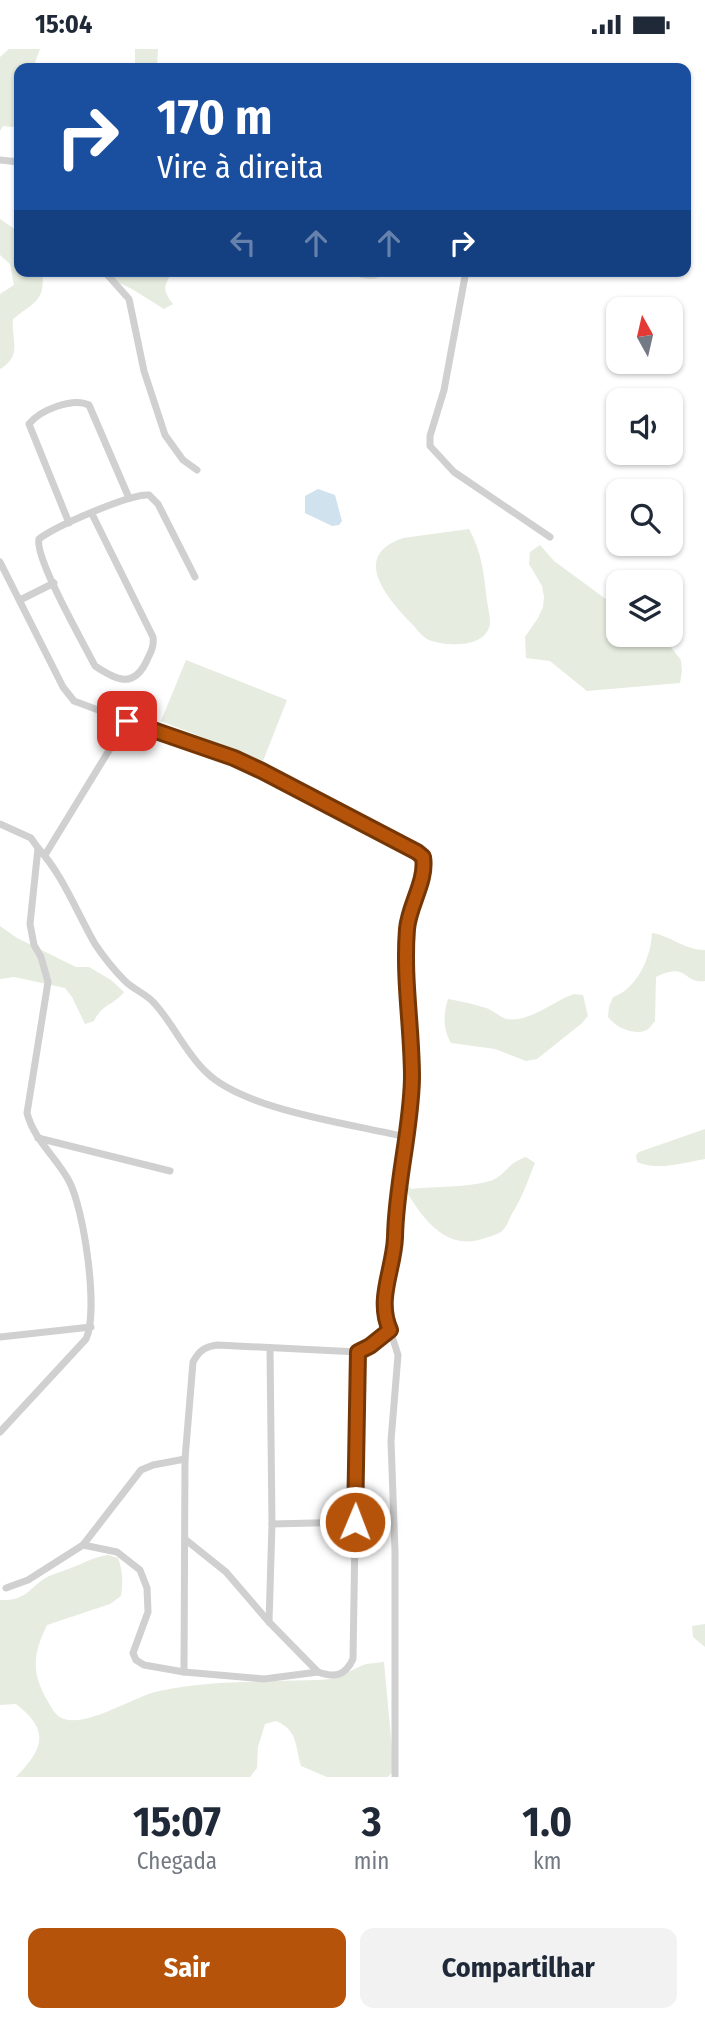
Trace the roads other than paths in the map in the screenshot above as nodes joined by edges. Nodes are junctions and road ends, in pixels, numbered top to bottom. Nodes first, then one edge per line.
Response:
1 (109, 277) edge
2 (465, 277) edge
3 (197, 470) dead end
4 (129, 498) junction
5 (92, 514) junction
6 (69, 523) junction
7 (551, 537) dead end
8 (0, 562) edge
9 (195, 577) dead end
10 (54, 583) junction
11 (20, 600) junction
12 (127, 721) junction
13 (0, 824) edge
14 (38, 848) junction
15 (45, 855) junction
16 (406, 1136) junction
17 (38, 1137) junction
18 (170, 1171) dead end
19 (91, 1327) junction
20 (390, 1330) junction
21 (0, 1336) edge
22 (270, 1348) junction
23 (358, 1352) junction
24 (0, 1432) edge
25 (185, 1459) junction
26 (355, 1522) junction
27 (272, 1524) junction
28 (186, 1540) junction
29 (83, 1545) junction
30 (6, 1588) dead end
31 (269, 1622) junction
32 (184, 1672) junction
33 (318, 1672) junction
34 (394, 1777) edge

1 - 3 street
2 - 7 street
4 - 5 street
4 - 6 street
4 - 9 street
5 - 6 street
5 - 10 street
6 - 10 street
8 - 11 street
10 - 11 street
11 - 12 street
12 - 15 street
12 - 16 street
13 - 14 street
14 - 15 street
14 - 17 street
15 - 16 street
16 - 20 street
17 - 18 street
17 - 19 street
19 - 21 street
19 - 24 street
20 - 23 street
20 - 34 street
22 - 23 street
22 - 25 street
22 - 27 street
23 - 26 street
25 - 28 street
25 - 29 street
26 - 27 street
26 - 33 street
27 - 31 street
28 - 31 street
28 - 32 street
29 - 30 street
29 - 32 street
31 - 33 street
32 - 33 street

